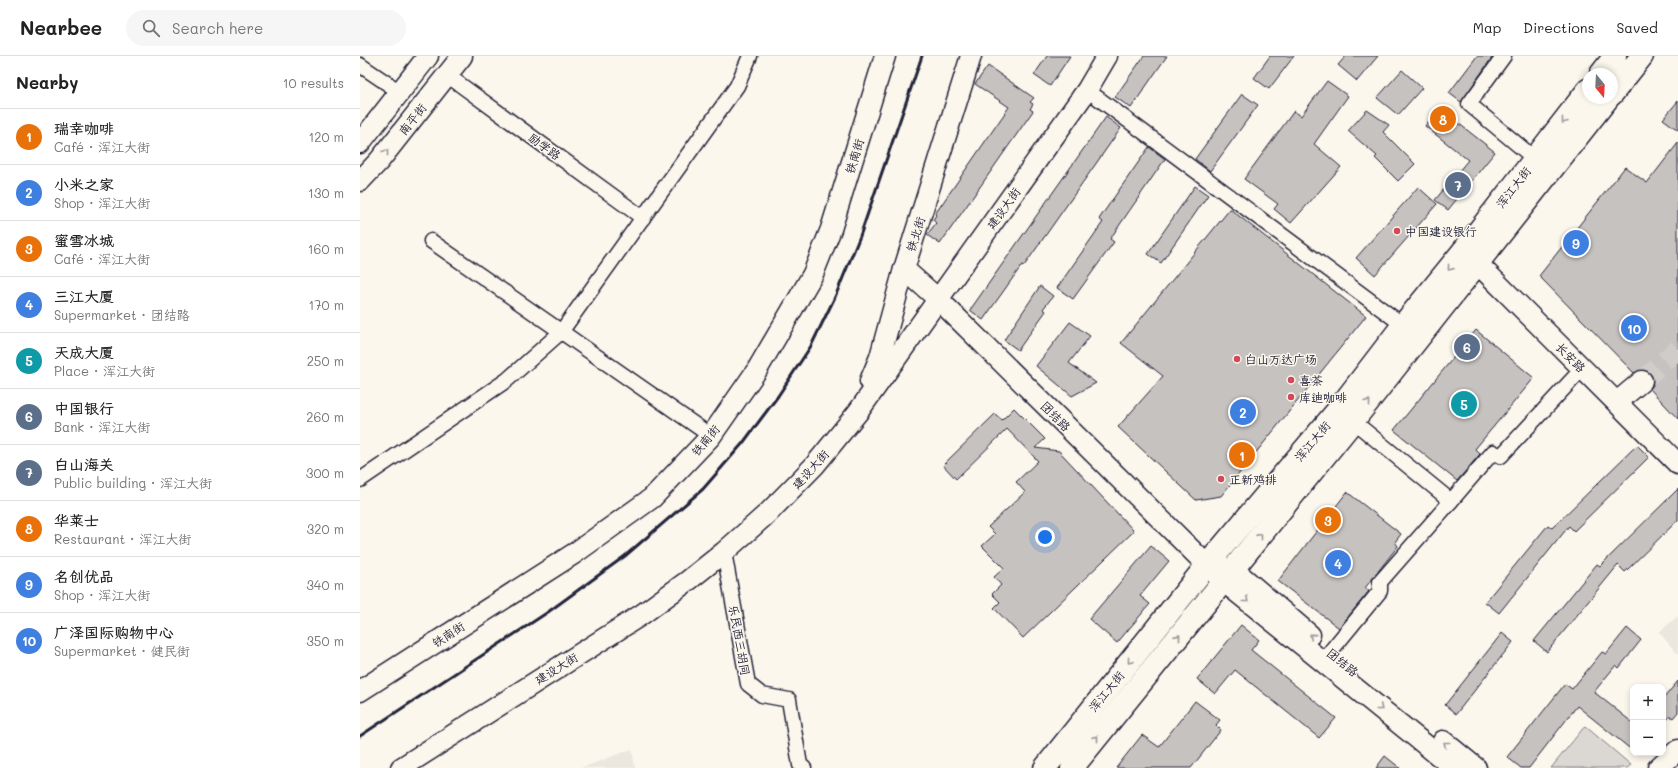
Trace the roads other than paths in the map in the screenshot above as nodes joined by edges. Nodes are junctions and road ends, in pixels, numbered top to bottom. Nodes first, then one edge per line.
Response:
1 (428, 56) edge
2 (462, 56) edge
3 (750, 56) edge
4 (885, 56) edge
5 (971, 56) edge
6 (1107, 56) edge
7 (1504, 56) edge
8 (1615, 56) edge
9 (1642, 56) edge
10 (360, 65) edge
11 (1606, 68) edge
12 (447, 75) junction
13 (1618, 86) edge
14 (1087, 90) junction
15 (400, 92) junction
16 (1582, 98) edge
17 (1603, 104) edge
18 (360, 143) edge
19 (1535, 159) junction
20 (360, 181) edge
21 (643, 218) junction
22 (431, 241) dead end
23 (1470, 257) junction
24 (904, 269) junction
25 (938, 299) junction
26 (1403, 325) junction
27 (561, 332) junction
28 (1582, 369) junction
29 (1642, 381) tunnel mouth
30 (1617, 402) junction
31 (858, 412) junction
32 (1353, 421) junction
33 (711, 436) junction
34 (1677, 460) edge
35 (360, 480) edge
36 (1451, 501) junction
37 (724, 552) junction
38 (1207, 565) junction
39 (1228, 575) junction
40 (1330, 652) junction
41 (360, 691) edge
42 (1678, 750) edge
43 (401, 768) edge
44 (804, 768) edge
45 (1045, 768) edge
46 (1072, 768) edge
47 (1454, 768) edge
48 (1476, 768) edge
49 (1658, 768) edge

1 - 15 street
2 - 12 street, 南平街
3 - 21 street
4 - 33 street, 铁南街
5 - 24 street, 铁北街
6 - 14 street, 建设大街
7 - 19 street
8 - 11 main road
9 - 13 main road
10 - 15 street
20 -> 12 street, 南平街
12 - 21 street, 励学路
14 - 25 street, 建设大街
14 - 26 street
15 - 18 street
16 -> 19 main road, 浑江大街
17 - 23 main road, 浑江大街
19 - 23 main road, 浑江大街
21 - 27 street
22 - 27 street
23 -> 26 main road, 浑江大街
23 - 28 street, 长安路
32 -> 23 main road, 浑江大街
24 - 25 street, 团结路
24 - 31 street, 铁北街
25 - 31 street, 建设大街
25 - 38 street, 团结路
26 - 38 main road, 浑江大街
27 - 33 street
27 - 35 street
28 - 30 street, 长安路
28 - 36 street
29 - 30 street
30 - 34 street, 长安路
31 - 37 street, 建设大街
32 - 36 street
39 -> 32 main road, 浑江大街
33 - 41 street, 铁南街
36 - 40 street
37 - 43 street, 建设大街
37 - 44 street, 乐民西三胡同
38 - 39 street, 团结路
38 -> 45 main road, 浑江大街
40 -> 39 street, 团结路
46 -> 39 main road, 浑江大街
39 -> 47 street, 团结路
48 -> 40 street, 团结路
42 - 49 street

